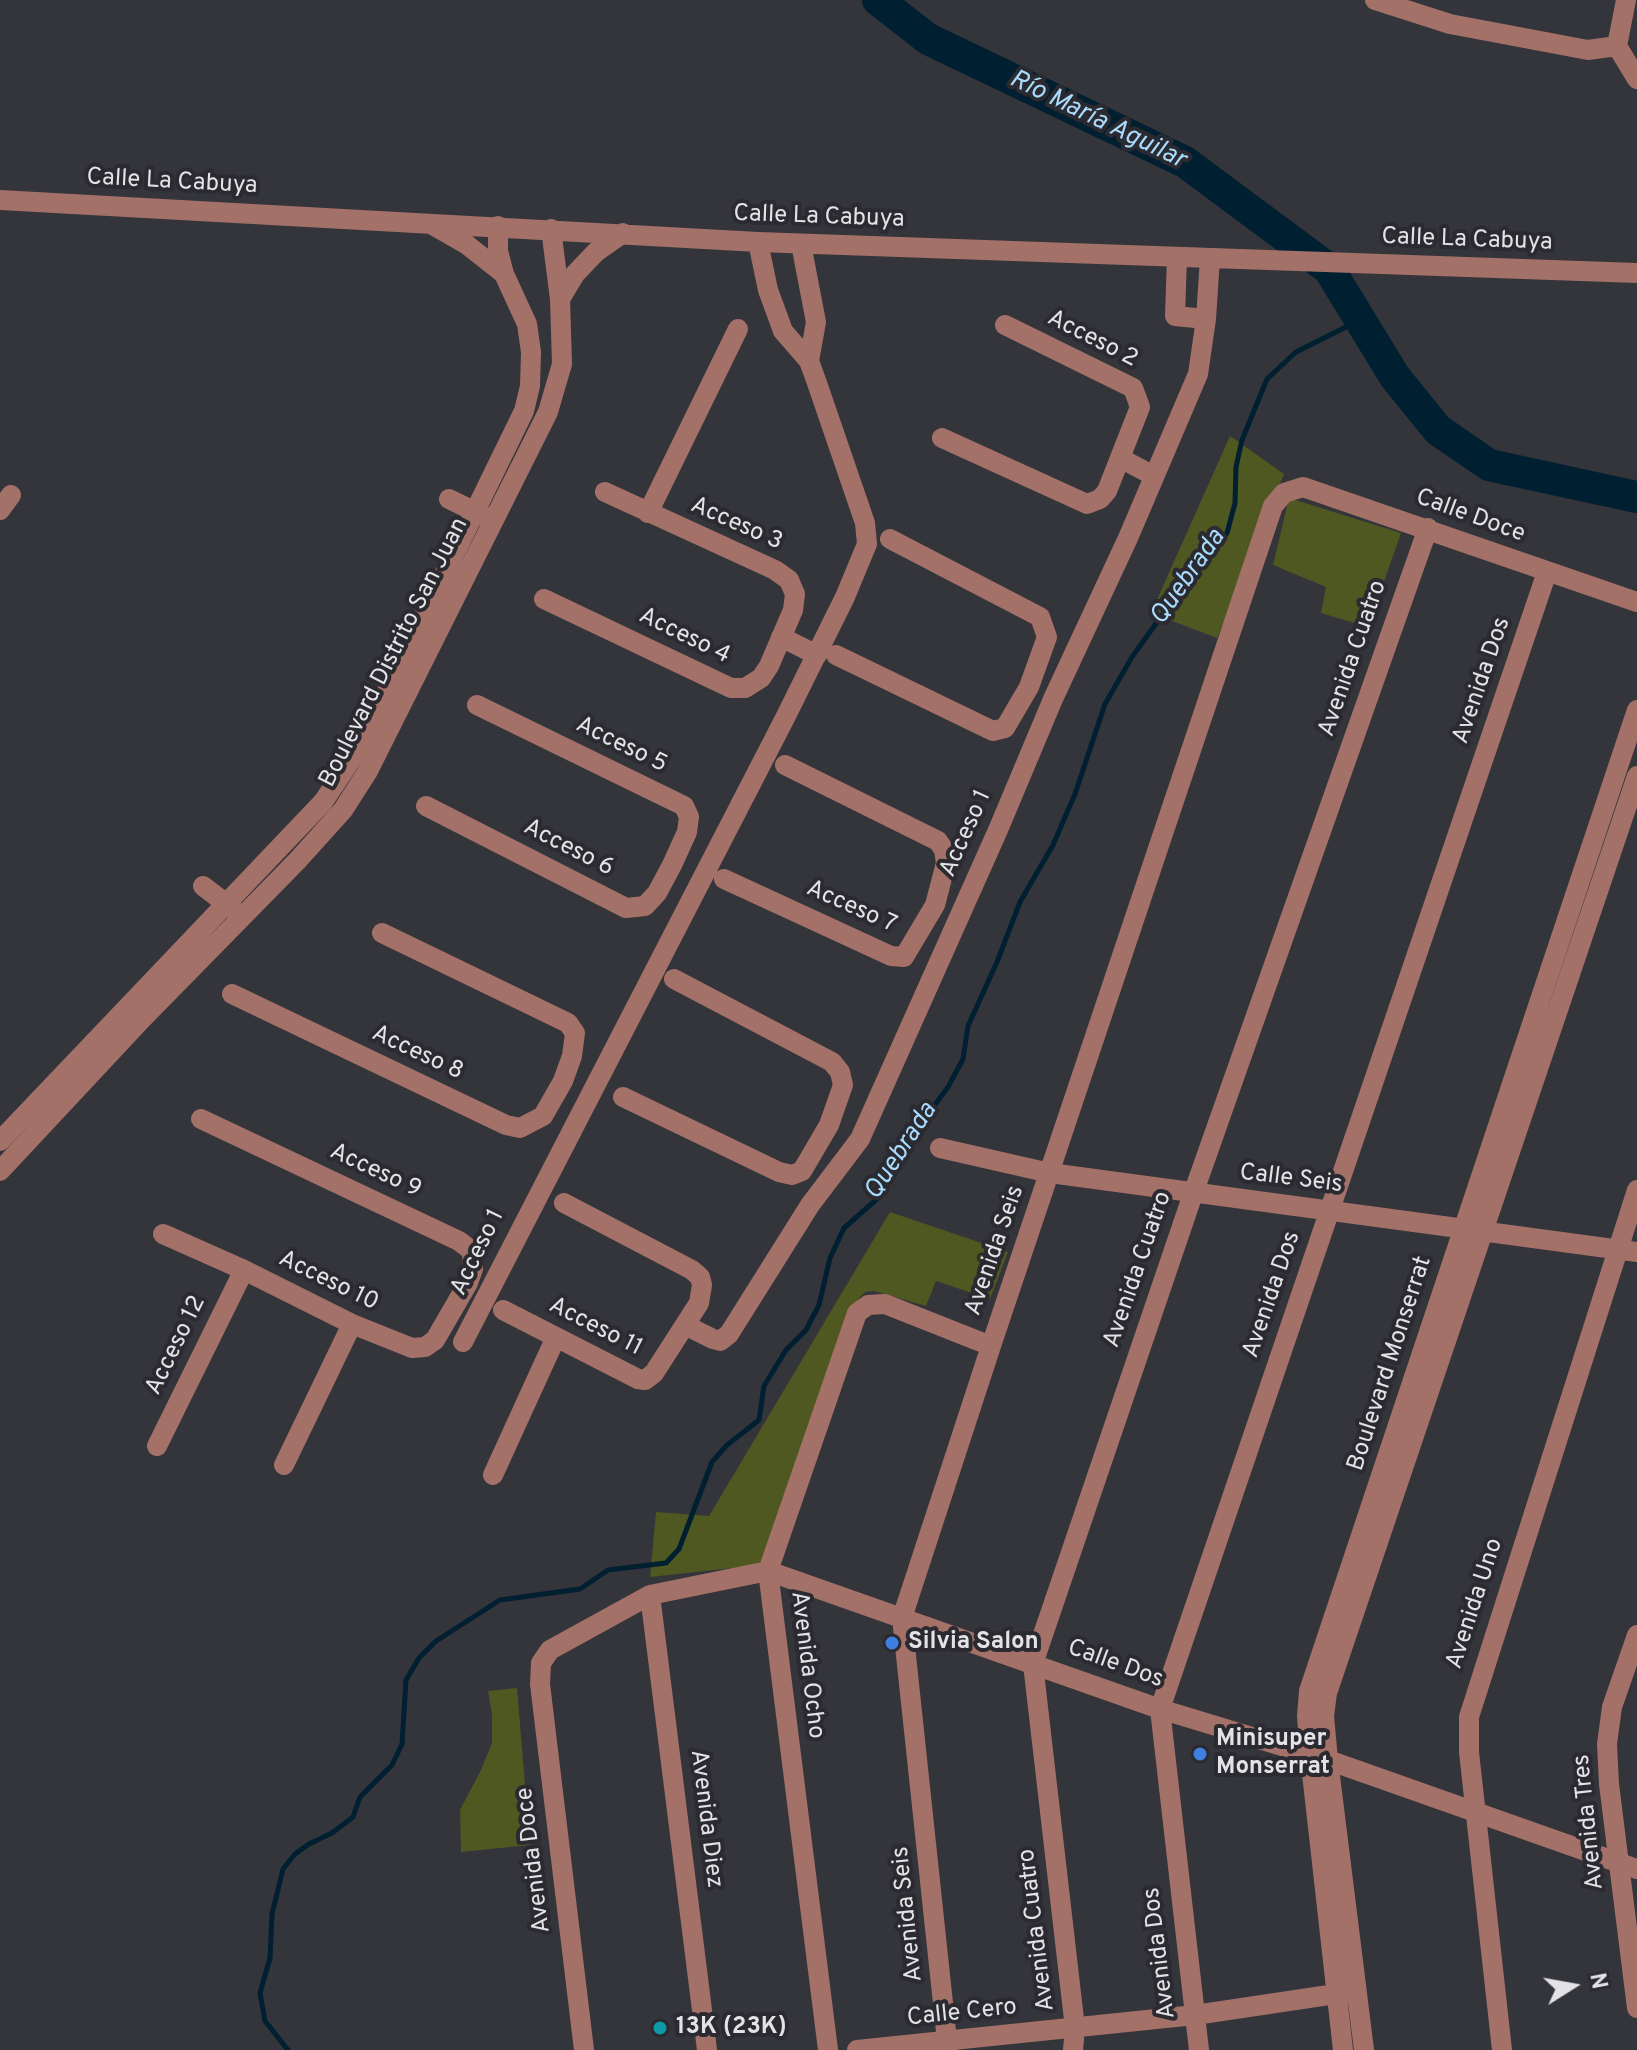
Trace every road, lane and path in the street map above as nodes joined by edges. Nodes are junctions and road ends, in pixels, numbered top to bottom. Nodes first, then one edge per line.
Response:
1 (1375, 0) edge
2 (1626, 0) edge
3 (1617, 46) junction
4 (1637, 79) edge
5 (0, 200) edge
6 (21, 201) junction
7 (0, 216) edge
8 (427, 222) junction
9 (498, 226) junction
10 (551, 229) junction
11 (623, 233) junction
12 (758, 242) junction
13 (801, 244) junction
14 (1177, 257) junction
15 (1210, 258) junction
16 (1637, 273) edge
17 (504, 274) junction
18 (560, 299) junction
19 (1206, 319) junction
20 (1005, 325) dead end
21 (738, 329) dead end
22 (809, 361) junction
23 (942, 438) dead end
24 (1120, 458) junction
25 (1154, 476) junction
26 (605, 492) dead end
27 (1284, 493) joint
28 (449, 499) dead end
29 (648, 513) junction
30 (484, 516) junction
31 (1428, 528) junction
32 (890, 539) dead end
33 (1547, 572) junction
34 (544, 599) dead end
35 (1637, 602) edge
36 (781, 637) junction
37 (826, 655) junction
38 (1029, 687) junction
39 (1053, 699) junction
40 (477, 705) dead end
41 (1636, 714) edge
42 (785, 765) dead end
43 (1637, 776) edge
44 (426, 806) dead end
45 (672, 865) junction
46 (724, 879) dead end
47 (701, 880) junction
48 (203, 886) dead end
49 (225, 903) junction
50 (935, 905) junction
51 (242, 916) junction
52 (959, 917) junction
53 (382, 933) dead end
54 (674, 979) dead end
55 (232, 994) dead end
56 (563, 1081) junction
57 (591, 1095) junction
58 (623, 1097) dead end
59 (201, 1119) dead end
60 (829, 1125) junction
61 (860, 1139) junction
62 (0, 1141) edge
63 (940, 1148) dead end
64 (0, 1171) edge
65 (1050, 1173) junction
66 (1637, 1190) edge
67 (1193, 1194) junction
68 (564, 1203) dead end
69 (1329, 1212) junction
70 (1474, 1230) junction
71 (163, 1234) dead end
72 (1627, 1251) edge
73 (244, 1270) junction
74 (457, 1307) junction
75 (503, 1310) dead end
76 (477, 1316) junction
77 (352, 1324) junction
78 (685, 1325) junction
79 (556, 1337) junction
80 (463, 1342) dead end
81 (991, 1346) junction
82 (157, 1446) dead end
83 (284, 1465) dead end
84 (493, 1475) dead end
85 (768, 1571) junction
86 (650, 1595) junction
87 (902, 1618) junction
88 (1637, 1635) edge
89 (1033, 1664) junction
90 (1160, 1709) junction
91 (1319, 1758) junction
92 (1475, 1813) junction
93 (1628, 1866) edge
94 (1347, 1992) junction
95 (1637, 2008) edge
96 (1195, 2015) junction
97 (1075, 2028) junction
98 (949, 2046) edge
99 (584, 2050) edge
100 (707, 2050) edge
101 (828, 2050) edge
102 (857, 2050) edge
103 (1073, 2050) edge
104 (1199, 2050) edge
105 (1343, 2050) edge
106 (1364, 2050) edge
107 (1502, 2050) edge

1 - 3 street
2 - 3 street
3 - 4 street
5 - 6 street, Calle La Cabuya
6 - 7 street
6 - 8 street, Calle La Cabuya
8 - 9 street, Calle La Cabuya
8 - 17 street
9 - 10 street, Calle La Cabuya
9 - 17 street, Boulevard Distrito San Juan
10 - 11 street, Calle La Cabuya
10 - 18 street, Boulevard Distrito San Juan
11 - 12 street, Calle La Cabuya
11 - 18 street
12 - 13 street, Calle La Cabuya
12 - 22 street, Acceso 1
13 - 14 street, Calle La Cabuya
13 - 22 street, Acceso 1
14 - 15 street, Calle La Cabuya
14 - 19 street
15 - 16 street, Calle La Cabuya
15 - 19 street, Acceso 1
17 - 30 street, Boulevard Distrito San Juan
18 - 30 street, Boulevard Distrito San Juan
19 - 25 street, Acceso 1
20 - 24 street, Acceso 2
21 - 29 street
22 - 37 street, Acceso 1
23 - 24 street
24 - 25 street
25 - 39 street, Acceso 1
26 - 29 street, Acceso 3
27 - 31 street, Calle Doce
27 - 65 street, Avenida Seis
28 - 30 street
29 - 36 street, Acceso 3
30 - 49 street, Boulevard Distrito San Juan
30 - 51 street, Boulevard Distrito San Juan
31 - 33 street, Calle Doce
31 - 67 street, Avenida Cuatro
32 - 38 street
33 - 35 street, Calle Doce
33 - 69 street, Avenida Dos
34 - 36 street, Acceso 4
36 - 37 street
37 - 38 street
37 - 47 street, Acceso 1
38 - 39 street
39 - 52 street, Acceso 1
40 - 45 street, Acceso 5
41 - 70 street, Boulevard Monserrat
42 - 50 street, Acceso 7
43 - 70 street, Boulevard Monserrat
44 - 45 street, Acceso 6
45 - 47 street
46 - 50 street, Acceso 7
47 - 57 street, Acceso 1
48 - 49 street
49 - 51 street
49 - 62 street, Boulevard Distrito San Juan
50 - 52 street
51 - 64 street, Boulevard Distrito San Juan
52 - 61 street, Acceso 1
53 - 56 street
54 - 60 street
55 - 56 street, Acceso 8
56 - 57 street
57 - 76 street, Acceso 1
58 - 60 street
59 - 74 street, Acceso 9
60 - 61 street
61 - 78 street, Acceso 1
63 - 65 street, Calle Seis
65 - 67 street, Calle Seis
65 - 81 street, Avenida Seis
66 - 72 street, Avenida Uno
67 - 69 street, Calle Seis
67 - 89 street, Avenida Cuatro
68 - 78 street
69 - 70 street, Calle Seis
69 - 90 street, Avenida Dos
70 - 72 street, Calle Seis
70 - 91 street, Boulevard Monserrat
71 - 73 street, Acceso 10
72 - 92 street, Avenida Uno
73 - 77 street, Acceso 10
73 - 82 street, Acceso 12
74 - 76 street
74 - 77 street, Acceso 10
75 - 79 street, Acceso 11
76 - 80 street, Acceso 1
77 - 83 street
78 - 79 street, Acceso 11
79 - 84 street
81 - 85 street, Avenida Ocho
81 - 87 street, Avenida Seis
85 - 86 street
85 - 87 street, Calle Dos
85 - 101 street, Avenida Ocho
86 - 99 street, Avenida Doce
86 - 100 street, Avenida Diez
87 - 89 street, Calle Dos
87 - 98 street, Avenida Seis
88 - 93 street, Avenida Tres
89 - 90 street, Calle Dos
89 - 97 street, Avenida Cuatro
90 - 91 street, Calle Dos
90 - 96 street, Avenida Dos
91 - 92 street, Calle Dos
91 - 94 street, Boulevard Monserrat
92 - 93 street, Calle Dos
92 - 107 street, Avenida Uno
93 - 95 street, Avenida Tres
94 - 96 street, Calle Cero
94 - 105 street, Boulevard Monserrat
94 - 106 street, Boulevard Monserrat
96 - 97 street, Calle Cero
96 - 104 street, Avenida Dos
97 - 98 street, Calle Cero
97 - 103 street, Avenida Cuatro
98 - 102 street, Calle Cero

